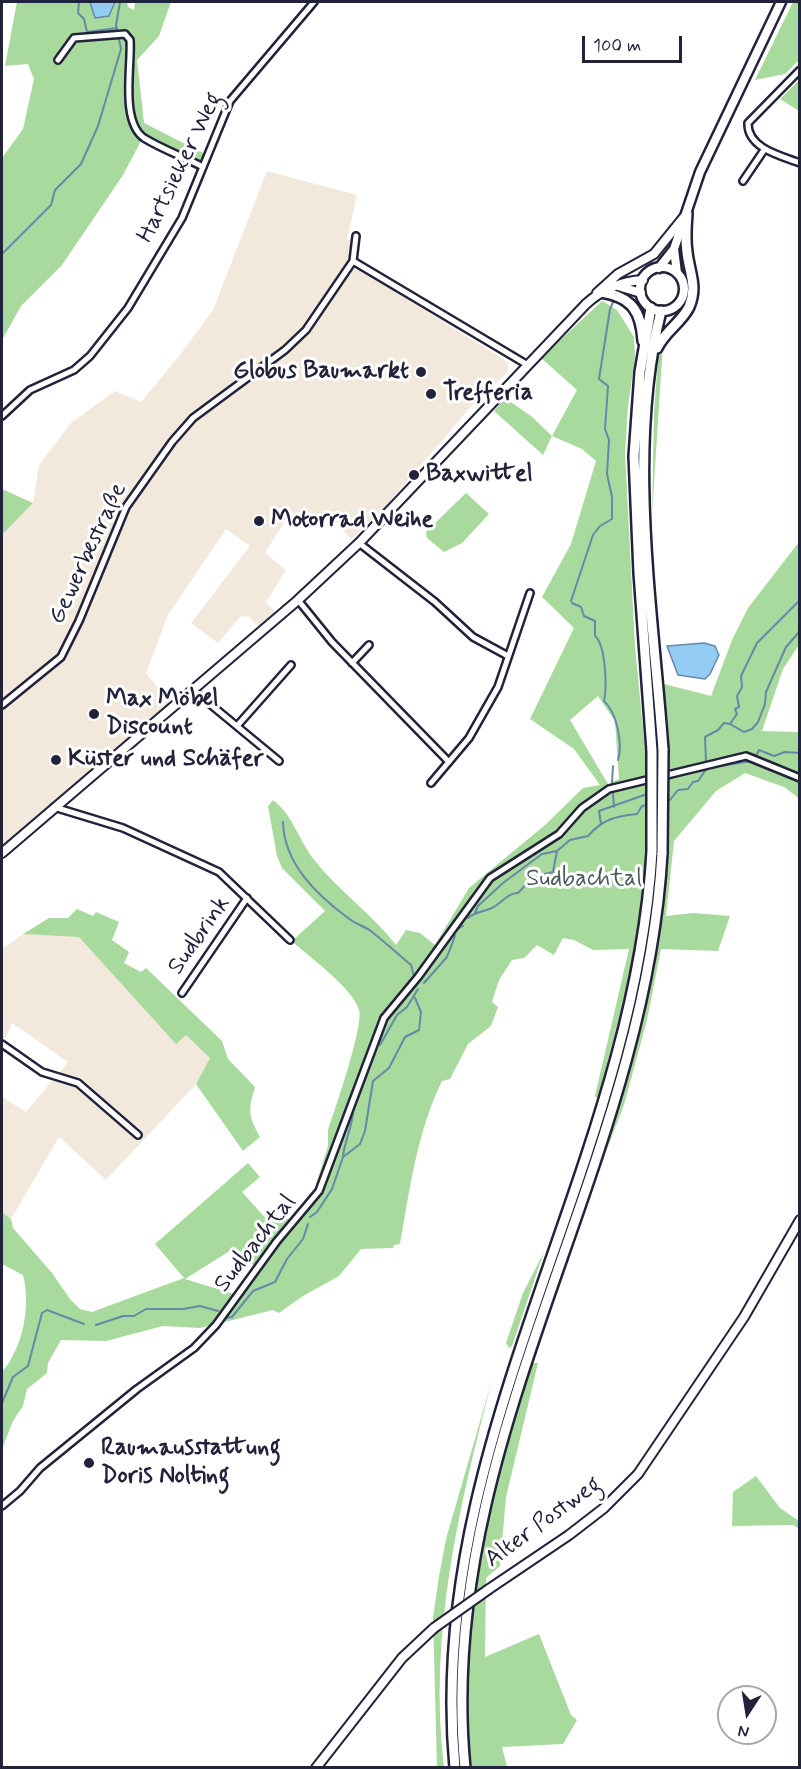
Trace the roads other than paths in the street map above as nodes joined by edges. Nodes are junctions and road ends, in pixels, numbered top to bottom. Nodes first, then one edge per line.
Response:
1 (314, 2) edge
2 (781, 2) edge
3 (58, 60) dead end
4 (800, 70) edge
5 (764, 150) junction
6 (800, 163) edge
7 (203, 167) junction
8 (743, 181) dead end
9 (687, 214) junction
10 (356, 236) dead end
11 (674, 249) junction
12 (353, 261) junction
13 (659, 268) junction
14 (677, 273) junction
15 (643, 280) junction
16 (618, 286) junction
17 (641, 293) junction
18 (599, 294) junction
19 (656, 310) junction
20 (643, 350) junction
21 (526, 364) junction
22 (651, 367) junction
23 (2, 416) edge
24 (359, 543) junction
25 (530, 593) dead end
26 (298, 600) junction
27 (369, 645) dead end
28 (508, 656) junction
29 (352, 663) junction
30 (291, 665) dead end
31 (193, 690) junction
32 (2, 705) edge
33 (237, 726) junction
34 (279, 761) dead end
35 (449, 762) junction
36 (800, 778) edge
37 (431, 783) dead end
38 (54, 807) junction
39 (657, 852) junction
40 (2, 853) edge
41 (247, 898) junction
42 (290, 940) dead end
43 (182, 993) dead end
44 (2, 1044) edge
45 (138, 1135) dead end
46 (800, 1220) edge
47 (2, 1506) edge
48 (316, 1767) edge
49 (455, 1767) edge
50 (465, 1767) edge

1 - 7 street, Hartsieker Weg
2 - 9 main road
3 - 7 street
4 - 5 street
5 - 6 street
5 - 8 street
7 - 23 street, Hartsieker Weg
9 - 11 main road
9 - 18 main road
9 - 22 highway
10 - 12 street, Gewerbestraße
11 - 13 main road
11 - 14 main road
12 - 21 street
12 - 32 street, Gewerbestraße
13 - 14 main road
13 - 15 main road
14 - 19 main road
15 - 16 main road
15 - 17 main road
16 - 17 main road
16 - 18 main road
17 - 19 main road
18 - 20 highway
18 - 21 main road
19 - 20 highway
19 - 22 highway
20 - 39 highway, bridge
21 - 24 main road
22 - 39 highway, bridge
24 - 26 main road
24 - 28 street
25 - 28 street
26 - 29 street
26 - 31 main road
27 - 29 street
28 - 35 street
29 - 35 street
30 - 33 street
31 - 33 street
31 - 38 main road
33 - 34 street
35 - 37 street
36 - 47 street, Sudbachtal
38 - 40 main road
38 - 41 street
39 - 49 highway
39 - 50 highway
41 - 42 street
41 - 43 street, Sudbrink
44 - 45 street
46 - 48 main road, Alter Postweg, bridge

